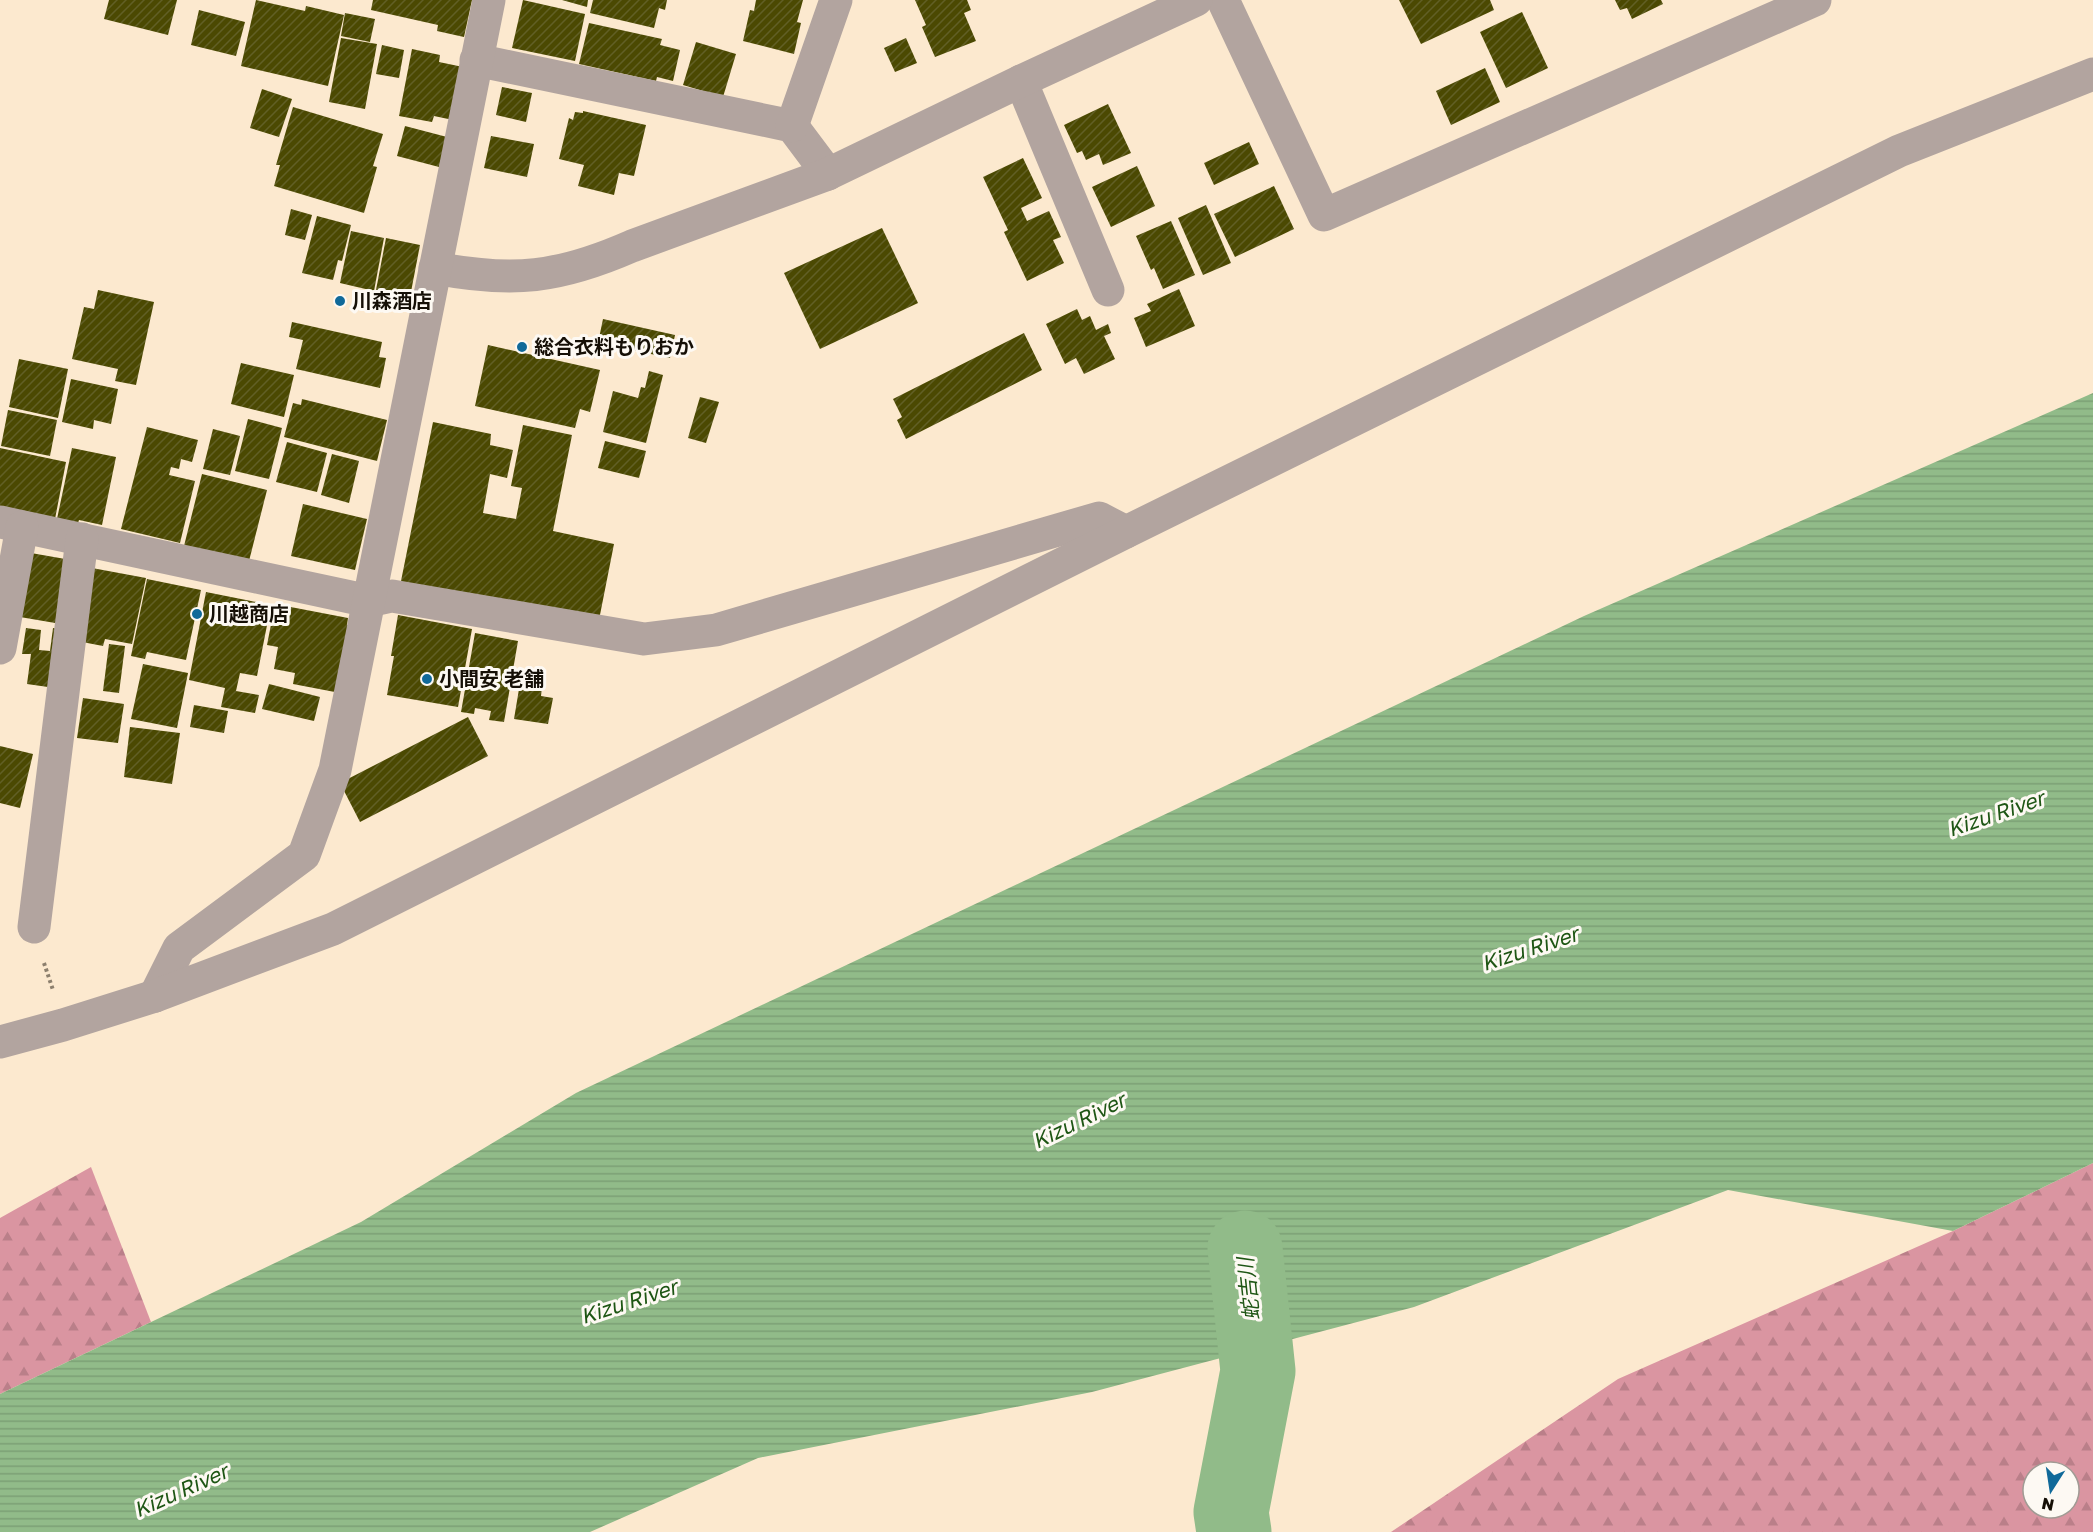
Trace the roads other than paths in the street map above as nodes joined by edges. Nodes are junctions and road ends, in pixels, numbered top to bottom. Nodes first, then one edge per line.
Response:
1 (489, 0) edge
2 (836, 0) edge
3 (1196, 0) edge
4 (1223, 0) edge
5 (1815, 0) edge
6 (476, 60) junction
7 (2093, 74) edge
8 (1021, 81) junction
9 (792, 126) junction
10 (828, 174) junction
11 (435, 268) junction
12 (1108, 290) dead end
13 (11, 524) edge
14 (1126, 532) junction
15 (82, 539) junction
16 (369, 601) junction
17 (0, 648) edge
18 (33, 927) road end
19 (155, 996) junction
20 (0, 1042) edge

1 - 6 street
2 - 9 street
3 - 8 street
4 - 5 street
6 - 9 street
6 - 11 street
7 - 14 street
8 - 10 street
8 - 12 street
9 - 10 street
10 - 11 street
11 - 16 street
13 - 15 street
13 - 17 street
14 - 16 street
14 - 19 street
15 - 16 street
15 - 18 street
16 - 19 street
19 - 20 street

